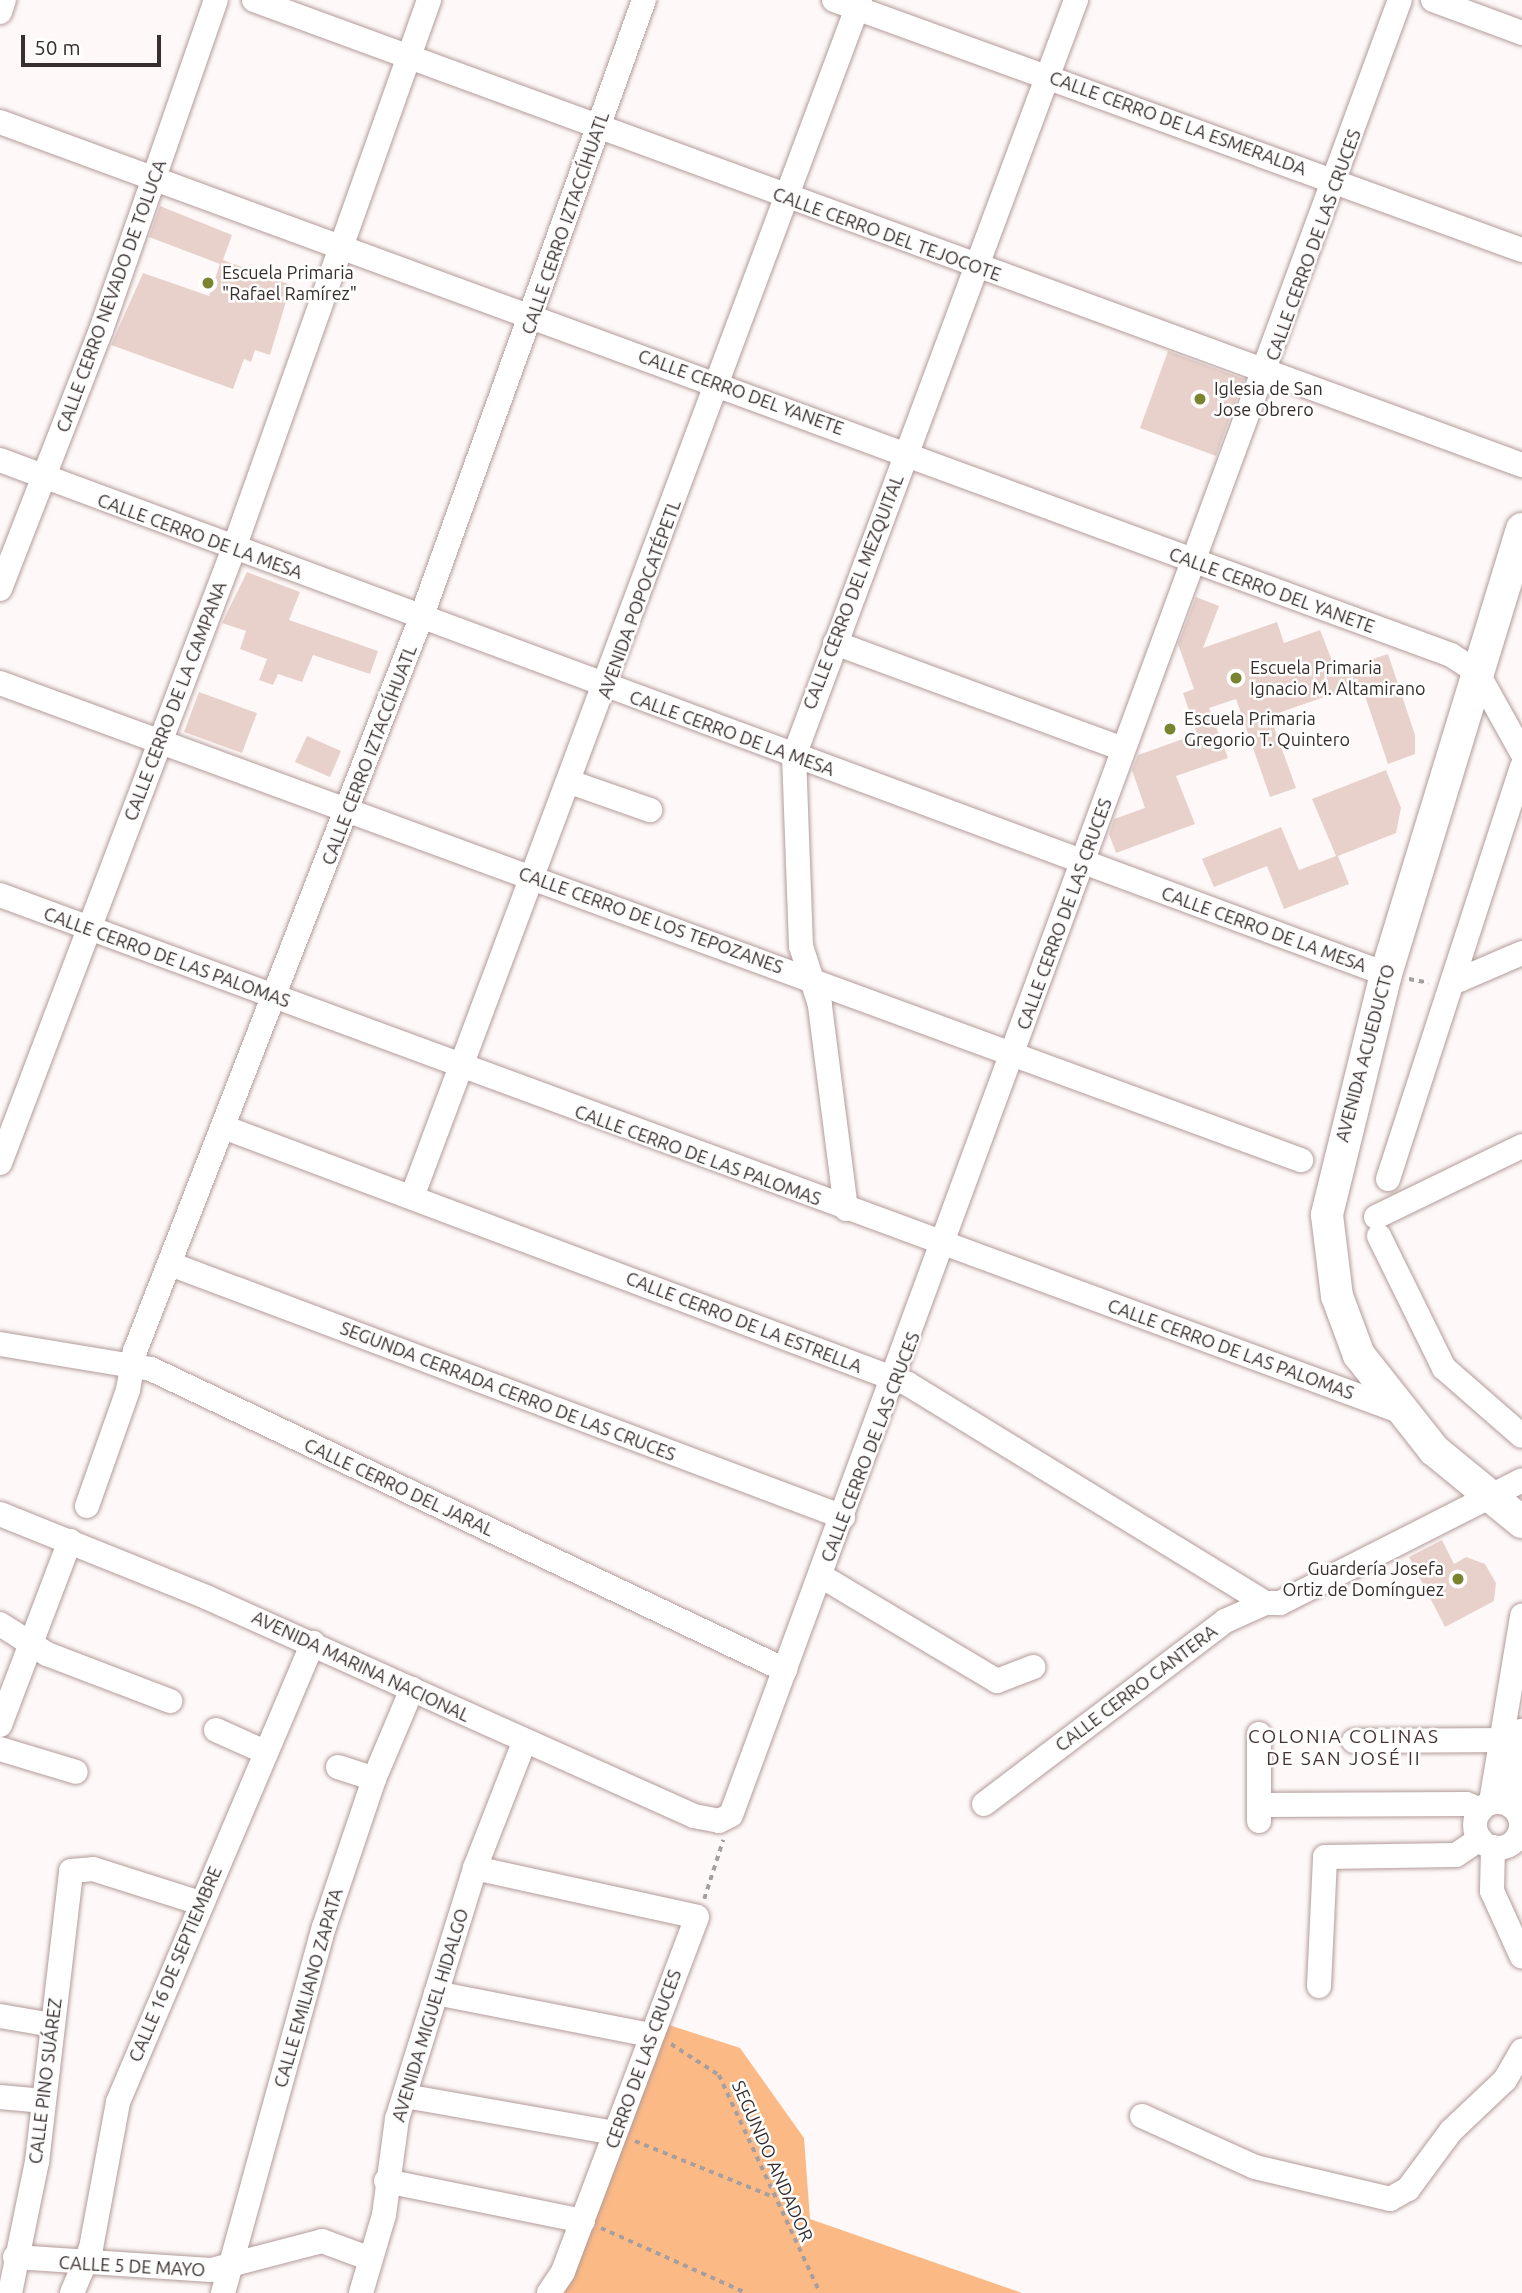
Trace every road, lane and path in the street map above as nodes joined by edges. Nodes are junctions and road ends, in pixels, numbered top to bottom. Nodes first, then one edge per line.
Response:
1 (4, 0) edge
2 (216, 0) edge
3 (254, 0) edge
4 (429, 0) edge
5 (644, 0) edge
6 (834, 0) edge
7 (1076, 0) edge
8 (1400, 0) edge
9 (1433, 0) edge
10 (859, 4) edge
11 (0, 12) edge
12 (1522, 33) edge
13 (408, 58) junction
14 (1049, 75) junction
15 (0, 122) edge
16 (598, 127) junction
17 (155, 178) junction
18 (1336, 182) junction
19 (786, 197) junction
20 (340, 245) junction
21 (1522, 250) edge
22 (976, 267) junction
23 (533, 314) junction
24 (1267, 373) junction
25 (718, 383) junction
26 (905, 453) junction
27 (0, 460) edge
28 (1522, 465) edge
29 (43, 477) junction
30 (1522, 529) edge
31 (234, 548) junction
32 (1193, 561) junction
33 (0, 589) edge
34 (421, 618) junction
35 (835, 643) junction
36 (1477, 672) junction
37 (0, 683) edge
38 (606, 688) junction
39 (159, 739) junction
40 (1123, 749) junction
41 (1522, 753) edge
42 (794, 756) junction
43 (1522, 766) edge
44 (570, 782) junction
45 (348, 809) junction
46 (650, 810) dead end
47 (1085, 863) junction
48 (537, 878) junction
49 (0, 895) edge
50 (89, 928) junction
51 (1522, 953) edge
52 (1386, 974) junction
53 (809, 978) junction
54 (1457, 981) junction
55 (277, 997) junction
56 (1014, 1054) junction
57 (465, 1069) junction
58 (8, 1117) edge
59 (226, 1128) junction
60 (1522, 1146) edge
61 (1301, 1160) dead end
62 (0, 1163) edge
63 (1388, 1180) dead end
64 (412, 1197) junction
65 (846, 1209) junction
66 (946, 1244) junction
67 (173, 1265) junction
68 (0, 1344) edge
69 (134, 1363) junction
70 (895, 1379) junction
71 (1397, 1410) junction
72 (1522, 1436) edge
73 (1522, 1480) edge
74 (1492, 1494) junction
75 (87, 1506) dead end
76 (0, 1514) edge
77 (842, 1517) junction
78 (1522, 1522) edge
79 (70, 1541) junction
80 (821, 1576) junction
81 (1265, 1603) junction
82 (1522, 1616) edge
83 (0, 1624) edge
84 (29, 1643) junction
85 (313, 1643) junction
86 (1033, 1667) dead end
87 (785, 1670) junction
88 (412, 1689) junction
89 (170, 1701) dead end
90 (0, 1725) edge
91 (216, 1730) dead end
92 (1522, 1731) edge
93 (1259, 1734) dead end
94 (1499, 1740) junction
95 (1354, 1741) dead end
96 (524, 1742) junction
97 (0, 1749) edge
98 (265, 1752) junction
99 (338, 1767) dead end
100 (76, 1772) dead end
101 (374, 1779) junction
102 (984, 1804) dead end
103 (1495, 1806) junction
104 (719, 1821) junction
105 (1487, 1843) junction
106 (475, 1868) junction
107 (200, 1903) junction
108 (697, 1917) junction
109 (1522, 1957) edge
110 (1319, 1986) dead end
111 (436, 1993) junction
112 (0, 2017) edge
113 (51, 2025) junction
114 (650, 2035) junction
115 (1522, 2051) edge
116 (405, 2096) junction
117 (0, 2097) edge
118 (44, 2101) junction
119 (1142, 2116) dead end
120 (615, 2133) junction
121 (386, 2181) junction
122 (772, 2196) junction
123 (583, 2221) junction
124 (15, 2257) junction
125 (368, 2258) junction
126 (82, 2266) junction
127 (228, 2268) junction
128 (10, 2293) edge
129 (72, 2293) edge
130 (223, 2293) edge
131 (361, 2293) edge
132 (548, 2293) edge
133 (746, 2293) edge
134 (820, 2293) edge

1 - 11 street
2 - 17 street, CALLE CERRO NEVADO DE TOLUCA
3 - 13 street, CALLE CERRO DEL TEJOCOTE
4 - 13 street, CALLE CERRO DE LA CAMPANA
5 - 16 street, CALLE CERRO IZTACCÍHUATL
6 - 10 street, CALLE CERRO DE LA ESMERALDA
7 - 14 street, CALLE CERRO DEL MEZQUITAL
8 - 18 street, CALLE CERRO DE LAS CRUCES
9 - 12 street
10 - 14 street, CALLE CERRO DE LA ESMERALDA
10 - 19 street, AVENIDA POPOCATÉPETL
13 - 16 street, CALLE CERRO DEL TEJOCOTE
13 - 20 street, CALLE CERRO DE LA CAMPANA
14 - 18 street, CALLE CERRO DE LA ESMERALDA
14 - 22 street, CALLE CERRO DEL MEZQUITAL
15 - 17 street, CALLE CERRO DEL YANETE
16 - 19 street, CALLE CERRO DEL TEJOCOTE
16 - 23 street, CALLE CERRO IZTACCÍHUATL
17 - 20 street, CALLE CERRO DEL YANETE
17 - 29 street, CALLE CERRO NEVADO DE TOLUCA
18 - 21 street, CALLE CERRO DE LA ESMERALDA
18 - 24 street, CALLE CERRO DE LAS CRUCES
19 - 22 street, CALLE CERRO DEL TEJOCOTE
19 - 25 street, AVENIDA POPOCATÉPETL
20 - 23 street, CALLE CERRO DEL YANETE
20 - 31 street, CALLE CERRO DE LA CAMPANA
22 - 24 street, CALLE CERRO DEL TEJOCOTE
22 - 26 street, CALLE CERRO DEL MEZQUITAL
23 - 25 street, CALLE CERRO DEL YANETE
23 - 34 street, CALLE CERRO IZTACCÍHUATL
24 - 28 street, CALLE CERRO DEL TEJOCOTE
24 - 32 street, CALLE CERRO DE LAS CRUCES
25 - 26 street, CALLE CERRO DEL YANETE
25 - 38 street, AVENIDA POPOCATÉPETL
26 - 32 street, CALLE CERRO DEL YANETE
26 - 35 street, CALLE CERRO DEL MEZQUITAL
27 - 29 street, CALLE CERRO DE LA MESA
29 - 31 street, CALLE CERRO DE LA MESA
29 - 33 street, CALLE CERRO NEVADO DE TOLUCA
30 - 36 main road, AVENIDA ACUEDUCTO
31 - 34 street, CALLE CERRO DE LA MESA
31 - 39 street, CALLE CERRO DE LA CAMPANA
32 - 36 street, CALLE CERRO DEL YANETE
32 - 40 street, CALLE CERRO DE LAS CRUCES
34 - 38 street, CALLE CERRO DE LA MESA
34 - 45 street, CALLE CERRO IZTACCÍHUATL
35 - 40 street
35 - 42 street, CALLE CERRO DEL MEZQUITAL
36 - 41 street
36 - 52 main road, AVENIDA ACUEDUCTO
37 - 39 street, CALLE CERRO DE LOS TEPOZANES
38 - 42 street, CALLE CERRO DE LA MESA
38 - 44 street, AVENIDA POPOCATÉPETL
39 - 45 street, CALLE CERRO DE LOS TEPOZANES
39 - 50 street, CALLE CERRO DE LA CAMPANA
40 - 47 street, CALLE CERRO DE LAS CRUCES
42 - 47 street, CALLE CERRO DE LA MESA
42 - 53 street, CALLE CERRO DEL MEZQUITAL
43 - 54 street
44 - 46 street
44 - 48 street, AVENIDA POPOCATÉPETL
45 - 48 street, CALLE CERRO DE LOS TEPOZANES
45 - 55 street, CALLE CERRO IZTACCÍHUATL
47 - 52 street, CALLE CERRO DE LA MESA
47 - 56 street, CALLE CERRO DE LAS CRUCES
48 - 53 street, CALLE CERRO DE LOS TEPOZANES
48 - 57 street, AVENIDA POPOCATÉPETL
49 - 50 street, CALLE CERRO DE LAS PALOMAS
50 - 55 street, CALLE CERRO DE LAS PALOMAS
50 - 58 street, CALLE CERRO DE LA CAMPANA
51 - 54 street
52 - 54 path
52 - 71 main road, AVENIDA ACUEDUCTO
53 - 56 street, CALLE CERRO DE LOS TEPOZANES
53 - 65 street, CALLE CERRO DEL MEZQUITAL
54 - 63 street
55 - 57 street, CALLE CERRO DE LAS PALOMAS
55 - 59 street, CALLE CERRO IZTACCÍHUATL
56 - 61 street, CALLE CERRO DE LOS TEPOZANES
56 - 66 street, CALLE CERRO DE LAS CRUCES
57 - 64 street, AVENIDA POPOCATÉPETL
57 - 65 street, CALLE CERRO DE LAS PALOMAS
58 - 62 street, CALLE CERRO DE LA CAMPANA
59 - 64 street, CALLE CERRO DE LA ESTRELLA
59 - 67 street, CALLE CERRO IZTACCÍHUATL
60 - 72 street
64 - 70 street, CALLE CERRO DE LA ESTRELLA
65 - 66 street, CALLE CERRO DE LAS PALOMAS
66 - 70 street, CALLE CERRO DE LAS CRUCES
66 - 71 street, CALLE CERRO DE LAS PALOMAS
67 - 69 street, CALLE CERRO IZTACCÍHUATL
67 - 77 street, SEGUNDA CERRADA CERRO DE LAS CRUCES
68 - 69 street, CALLE CERRO DEL JARAL
69 - 75 street, CALLE CERRO IZTACCÍHUATL
69 - 87 street, CALLE CERRO DEL JARAL
70 - 77 street, CALLE CERRO DE LAS CRUCES
70 - 81 street, CALLE CERRO DE LA ESTRELLA
71 - 74 main road, AVENIDA ACUEDUCTO
73 - 74 street, CALLE CERRO CANTERA
74 - 78 main road, AVENIDA ACUEDUCTO
74 - 81 street, CALLE CERRO CANTERA
76 - 79 street, AVENIDA MARINA NACIONAL
77 - 80 street, CALLE CERRO DE LAS CRUCES
79 - 84 street
79 - 85 street, AVENIDA MARINA NACIONAL
80 - 86 street
80 - 87 street, CALLE CERRO DE LAS CRUCES
81 - 102 street, CALLE CERRO CANTERA
82 - 94 street
83 - 84 street
84 - 89 street
84 - 90 street
85 - 88 street, AVENIDA MARINA NACIONAL
85 - 98 street, CALLE 16 DE SEPTIEMBRE
87 - 104 street, CALLE CERRO DE LAS CRUCES
88 - 96 street, AVENIDA MARINA NACIONAL
88 - 101 street, CALLE EMILIANO ZAPATA
91 - 98 street
92 - 103 street
93 - 103 street
94 - 95 street
94 - 103 street
96 - 104 street, AVENIDA MARINA NACIONAL
96 - 106 street, AVENIDA MIGUEL HIDALGO
97 - 100 street
98 - 107 street, CALLE 16 DE SEPTIEMBRE
99 - 101 street
101 - 127 street, CALLE EMILIANO ZAPATA
103 - 105 street
103 - 105 street
104 - 108 path
105 - 109 street
105 - 110 street
106 - 108 street
106 - 111 street, AVENIDA MIGUEL HIDALGO
107 - 113 street, CALLE PINO SUÁREZ
107 - 126 street, CALLE 16 DE SEPTIEMBRE
108 - 114 street, CERRO DE LAS CRUCES
111 - 114 street
111 - 116 street, AVENIDA MIGUEL HIDALGO
112 - 113 street
113 - 118 street, CALLE PINO SUÁREZ
114 - 120 street, CERRO DE LAS CRUCES
114 - 122 path, SEGUNDO ANDADOR
115 - 119 street
116 - 120 street
116 - 121 street, AVENIDA MIGUEL HIDALGO
117 - 118 street
118 - 124 street, CALLE PINO SUÁREZ
120 - 122 path
120 - 123 street, CERRO DE LAS CRUCES
121 - 123 street
121 - 125 street, AVENIDA MIGUEL HIDALGO
122 - 134 path, SEGUNDO ANDADOR
123 - 132 street, CERRO DE LAS CRUCES
123 - 133 path
124 - 126 street, CALLE 5 DE MAYO
124 - 128 street, CALLE PINO SUÁREZ
125 - 127 street, CALLE 5 DE MAYO
125 - 131 street, AVENIDA MIGUEL HIDALGO
126 - 127 street, CALLE 5 DE MAYO
126 - 129 street, CALLE 16 DE SEPTIEMBRE
127 - 130 street, CALLE EMILIANO ZAPATA

